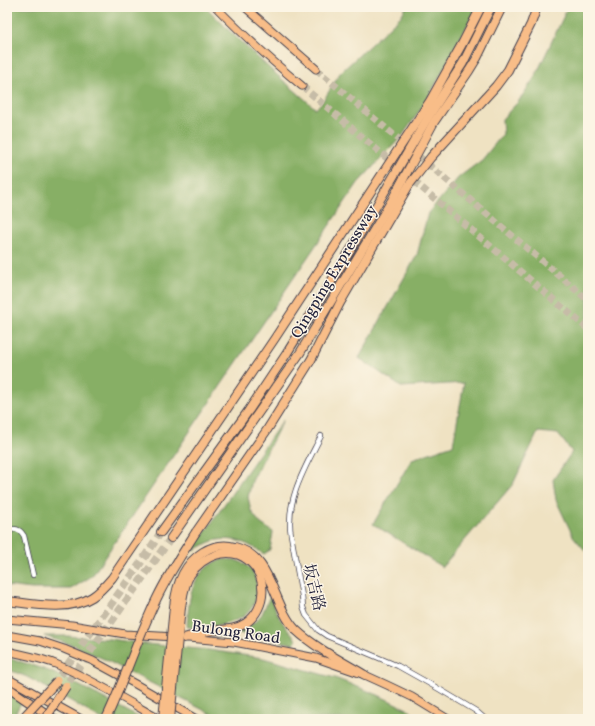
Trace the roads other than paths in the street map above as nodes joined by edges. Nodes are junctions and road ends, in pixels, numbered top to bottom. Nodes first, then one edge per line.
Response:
1 (216, 7) edge
2 (245, 7) edge
3 (481, 7) edge
4 (491, 7) edge
5 (502, 7) edge
6 (537, 7) edge
7 (316, 69) tunnel mouth
8 (302, 86) tunnel mouth
9 (321, 436) dead end
10 (161, 532) tunnel mouth
11 (171, 538) tunnel mouth
12 (7, 539) edge
13 (33, 574) dead end
14 (7, 601) edge
15 (177, 607) junction
16 (7, 619) edge
17 (7, 635) edge
18 (184, 638) junction
19 (7, 651) edge
20 (365, 675) junction
21 (7, 678) edge
22 (56, 680) tunnel mouth
23 (66, 686) tunnel mouth
24 (7, 687) edge
25 (22, 719) edge
26 (45, 719) edge
27 (54, 719) edge
28 (81, 719) edge
29 (106, 719) edge
30 (159, 719) edge
31 (163, 719) edge
32 (170, 719) edge
33 (196, 719) edge
34 (448, 719) edge
35 (485, 719) edge

1 - 8 main road
2 - 7 main road
3 - 14 highway
4 - 10 highway, Qingping Expressway
5 - 11 highway, Qingping Expressway
6 - 29 highway, bridge
9 - 35 street, 坂吉路
12 - 13 street
15 - 18 highway
15 - 20 highway
15 - 31 highway, bridge
15 - 32 highway, bridge
16 - 18 main road, Bulong Road
17 - 33 main road
18 - 20 main road, Bulong Road
19 - 30 main road
20 - 34 main road, Bulong Road
21 - 28 main road
22 - 25 highway, bridge
23 - 26 highway, bridge
24 - 27 highway

